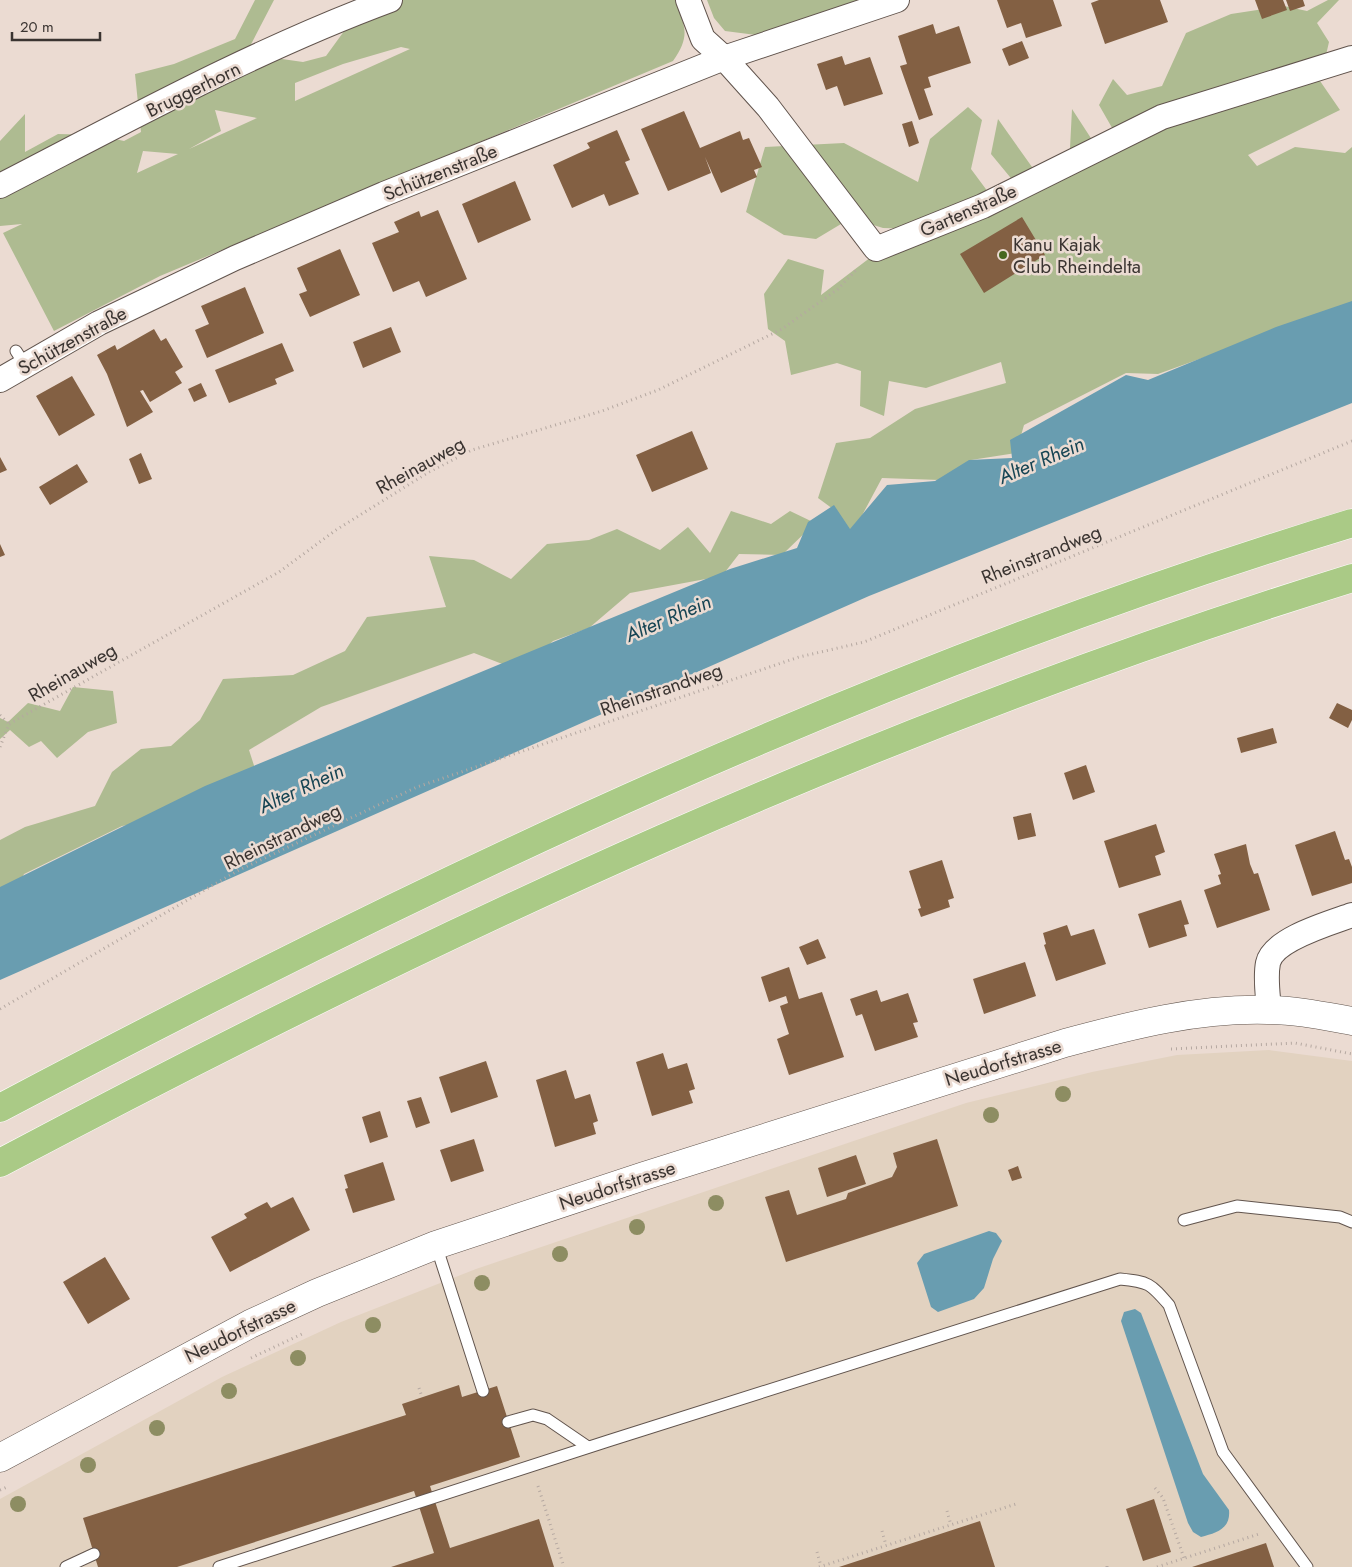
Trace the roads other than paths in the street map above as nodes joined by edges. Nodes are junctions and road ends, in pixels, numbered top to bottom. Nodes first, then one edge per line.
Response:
1 (390, 0) edge
2 (688, 0) edge
3 (897, 0) edge
4 (724, 58) junction
5 (1352, 58) edge
6 (0, 186) edge
7 (0, 380) edge
8 (1352, 523) edge
9 (1352, 578) edge
10 (1352, 916) edge
11 (1269, 1010) junction
12 (1352, 1020) edge
13 (0, 1108) edge
14 (0, 1163) edge
15 (1184, 1220) dead end
16 (1352, 1222) edge
17 (436, 1245) junction
18 (483, 1390) dead end
19 (508, 1422) dead end
20 (588, 1447) junction
21 (0, 1458) edge
22 (94, 1554) dead end
23 (66, 1567) edge
24 (219, 1567) edge
25 (1307, 1567) edge

1 - 6 street, Bruggerhorn
2 - 4 street
3 - 4 street, Schützenstraße
4 - 5 street, Gartenstraße
4 - 7 street, Schützenstraße
8 - 13 highway
9 - 14 highway
10 - 11 street
11 - 12 main road, Neudorfstrasse
11 - 17 main road, Neudorfstrasse
15 - 16 lane
17 - 18 lane
17 - 21 main road, Neudorfstrasse
19 - 20 lane
20 - 24 lane
20 - 25 lane
22 - 23 lane

